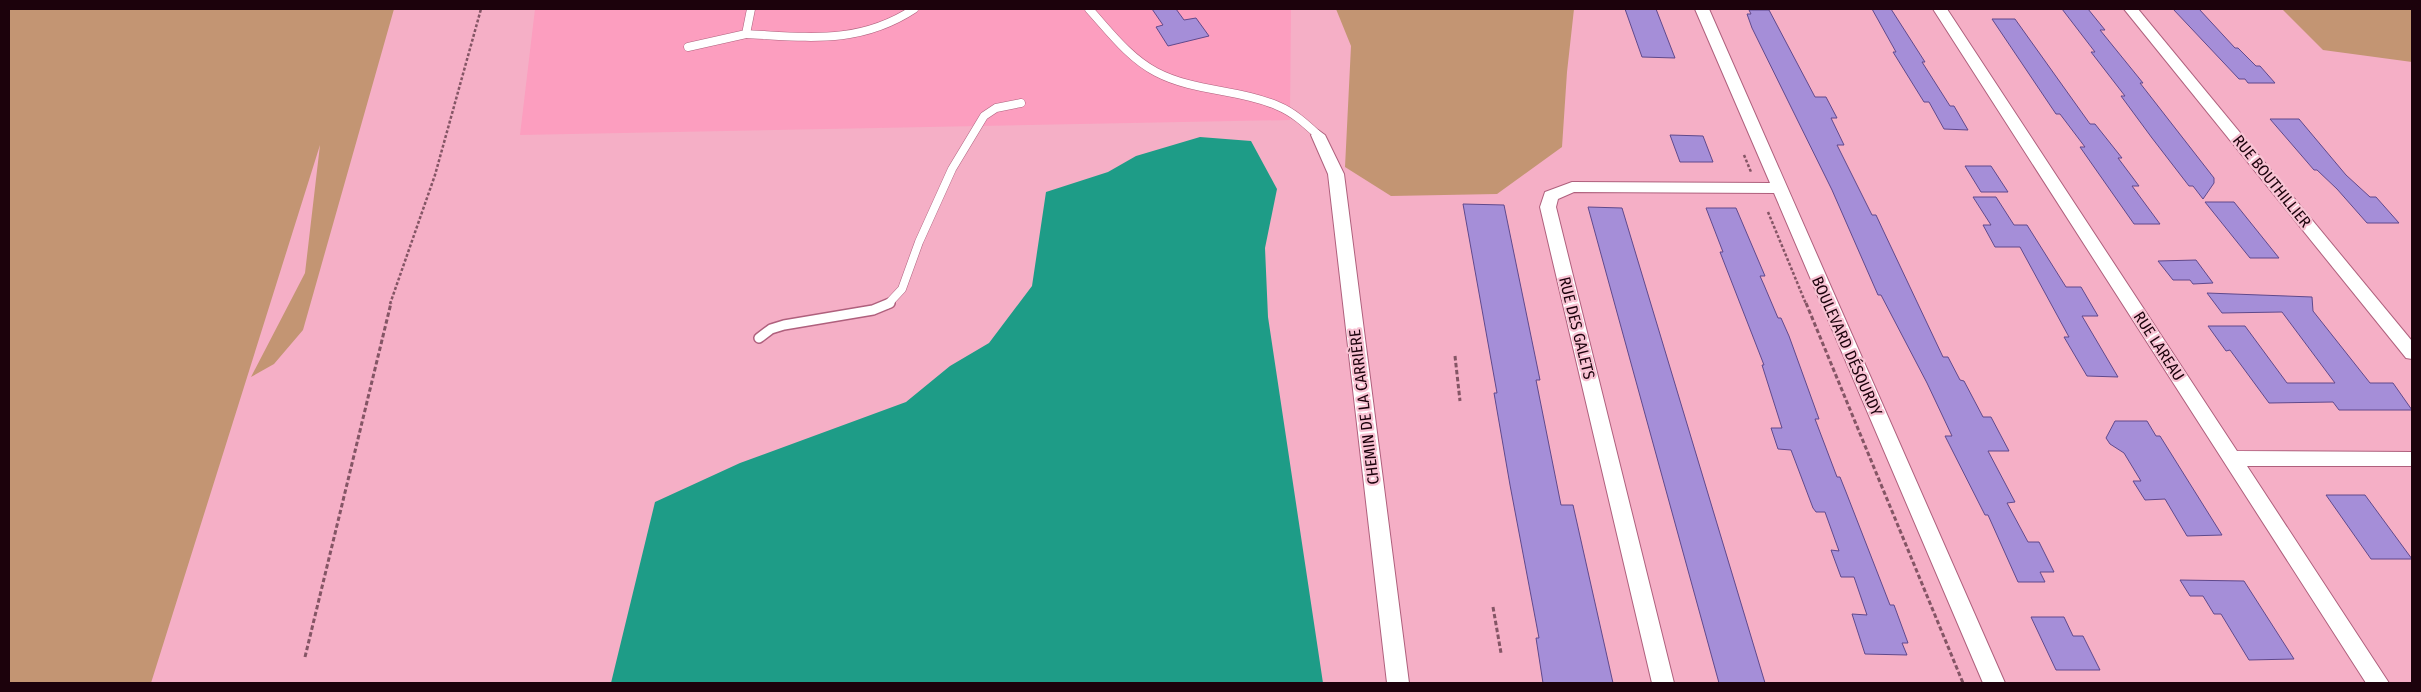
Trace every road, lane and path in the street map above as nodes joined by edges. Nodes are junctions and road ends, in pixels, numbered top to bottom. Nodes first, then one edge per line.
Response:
1 (481, 9) edge
2 (751, 9) edge
3 (914, 9) edge
4 (1089, 9) edge
5 (1702, 9) edge
6 (1940, 9) edge
7 (2131, 9) edge
8 (746, 34) junction
9 (688, 47) dead end
10 (1021, 103) dead end
11 (1318, 135) joint
12 (1778, 188) junction
13 (1768, 211) dead end
14 (759, 338) dead end
15 (2412, 352) edge
16 (1455, 356) dead end
17 (1460, 401) dead end
18 (2233, 458) junction
19 (2412, 459) edge
20 (1493, 607) dead end
21 (1501, 653) dead end
22 (305, 657) dead end
23 (1398, 683) edge
24 (1663, 683) edge
25 (1964, 683) edge
26 (1994, 683) edge
27 (2378, 683) edge

1 - 22 path
2 - 8 lane
3 - 8 lane
4 - 11 lane
5 - 12 street, BOULEVARD DÉSOURDY
6 - 18 street, RUE LAREAU
7 - 15 street, RUE BOUTHILLIER
8 - 9 lane
10 - 14 lane
11 - 23 street, CHEMIN DE LA CARRIÈRE
12 - 24 street, RUE DES GALETS
12 - 26 street, BOULEVARD DÉSOURDY
13 - 25 path
16 - 17 path
18 - 19 street
18 - 27 street, RUE LAREAU
20 - 21 path

